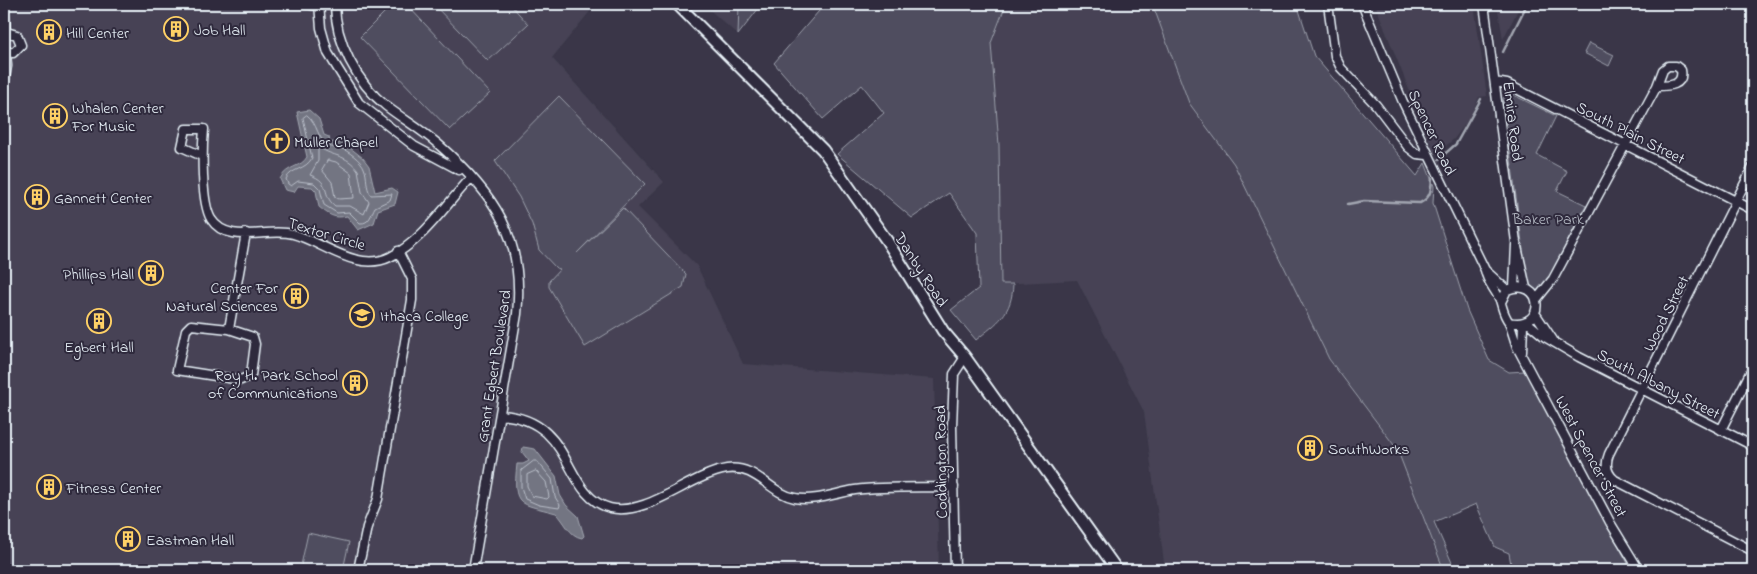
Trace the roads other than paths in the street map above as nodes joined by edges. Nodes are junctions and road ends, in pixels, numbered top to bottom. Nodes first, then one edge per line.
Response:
1 (306, 4) edge
2 (335, 4) edge
3 (677, 4) edge
4 (1328, 4) edge
5 (1362, 4) edge
6 (1484, 4) edge
7 (319, 5) edge
8 (4, 7) edge
9 (5, 36) edge
10 (5, 51) edge
11 (1495, 82) junction
12 (4, 84) edge
13 (1657, 86) dead end
14 (1626, 144) junction
15 (1427, 155) junction
16 (202, 156) dead end
17 (1753, 167) edge
18 (471, 178) junction
19 (1736, 201) junction
20 (1753, 210) edge
21 (246, 233) junction
22 (1516, 242) junction
23 (398, 251) junction
24 (1485, 270) junction
25 (1526, 288) junction
26 (1510, 289) junction
27 (1536, 300) junction
28 (1501, 302) junction
29 (1535, 313) junction
30 (1509, 322) junction
31 (1525, 322) junction
32 (229, 329) junction
33 (1553, 340) junction
34 (1522, 354) junction
35 (965, 357) junction
36 (1753, 367) edge
37 (1642, 389) junction
38 (500, 415) junction
39 (1721, 430) junction
40 (1753, 446) edge
41 (954, 487) junction
42 (1753, 551) edge
43 (358, 570) edge
44 (473, 570) edge
45 (954, 570) edge
46 (1117, 570) edge
47 (1639, 570) edge

1 - 7 street, Grant Egbert Boulevard
2 - 7 street, Grant Egbert Boulevard
2 - 18 street, Grant Egbert Boulevard
3 - 35 main road, Danby Road
4 - 15 street
5 - 15 street, Spencer Road
6 - 11 street, Elmira Road
7 - 18 street, Grant Egbert Boulevard
8 - 9 street
9 - 10 street
10 - 12 street
11 - 14 street, South Plain Street
11 - 22 street, Elmira Road
13 - 14 street
14 - 19 street, South Plain Street
14 - 27 street
15 - 24 street, Spencer Road
16 - 21 street, Textor Circle
17 - 19 street, Wood Street
18 - 23 street, Textor Circle
18 - 38 street, Grant Egbert Boulevard
19 - 20 street, South Plain Street
19 - 37 street, Wood Street
21 - 23 street, Textor Circle
21 - 32 street
22 - 25 street, Elmira Road
22 - 26 street, Elmira Road
23 - 43 street
24 - 26 street, Spencer Road
24 - 28 street, Spencer Road
25 - 26 street
25 - 27 street
26 - 28 street
27 - 29 street
28 - 30 street, West Spencer Street
29 - 31 street
29 - 33 street, South Albany Street
30 - 31 street
30 - 34 street, West Spencer Street
31 - 33 street, South Albany Street
31 - 34 street, West Spencer Street
32 - 32 street
33 - 37 street, South Albany Street
34 - 47 street, West Spencer Street
35 - 41 street, Coddington Road
35 - 46 main road, Danby Road
36 - 39 street
37 - 39 street, South Albany Street
37 - 42 street, Wood Street
38 - 41 street
38 - 44 street, Grant Egbert Boulevard
39 - 40 street, South Albany Street
41 - 45 street, Coddington Road

